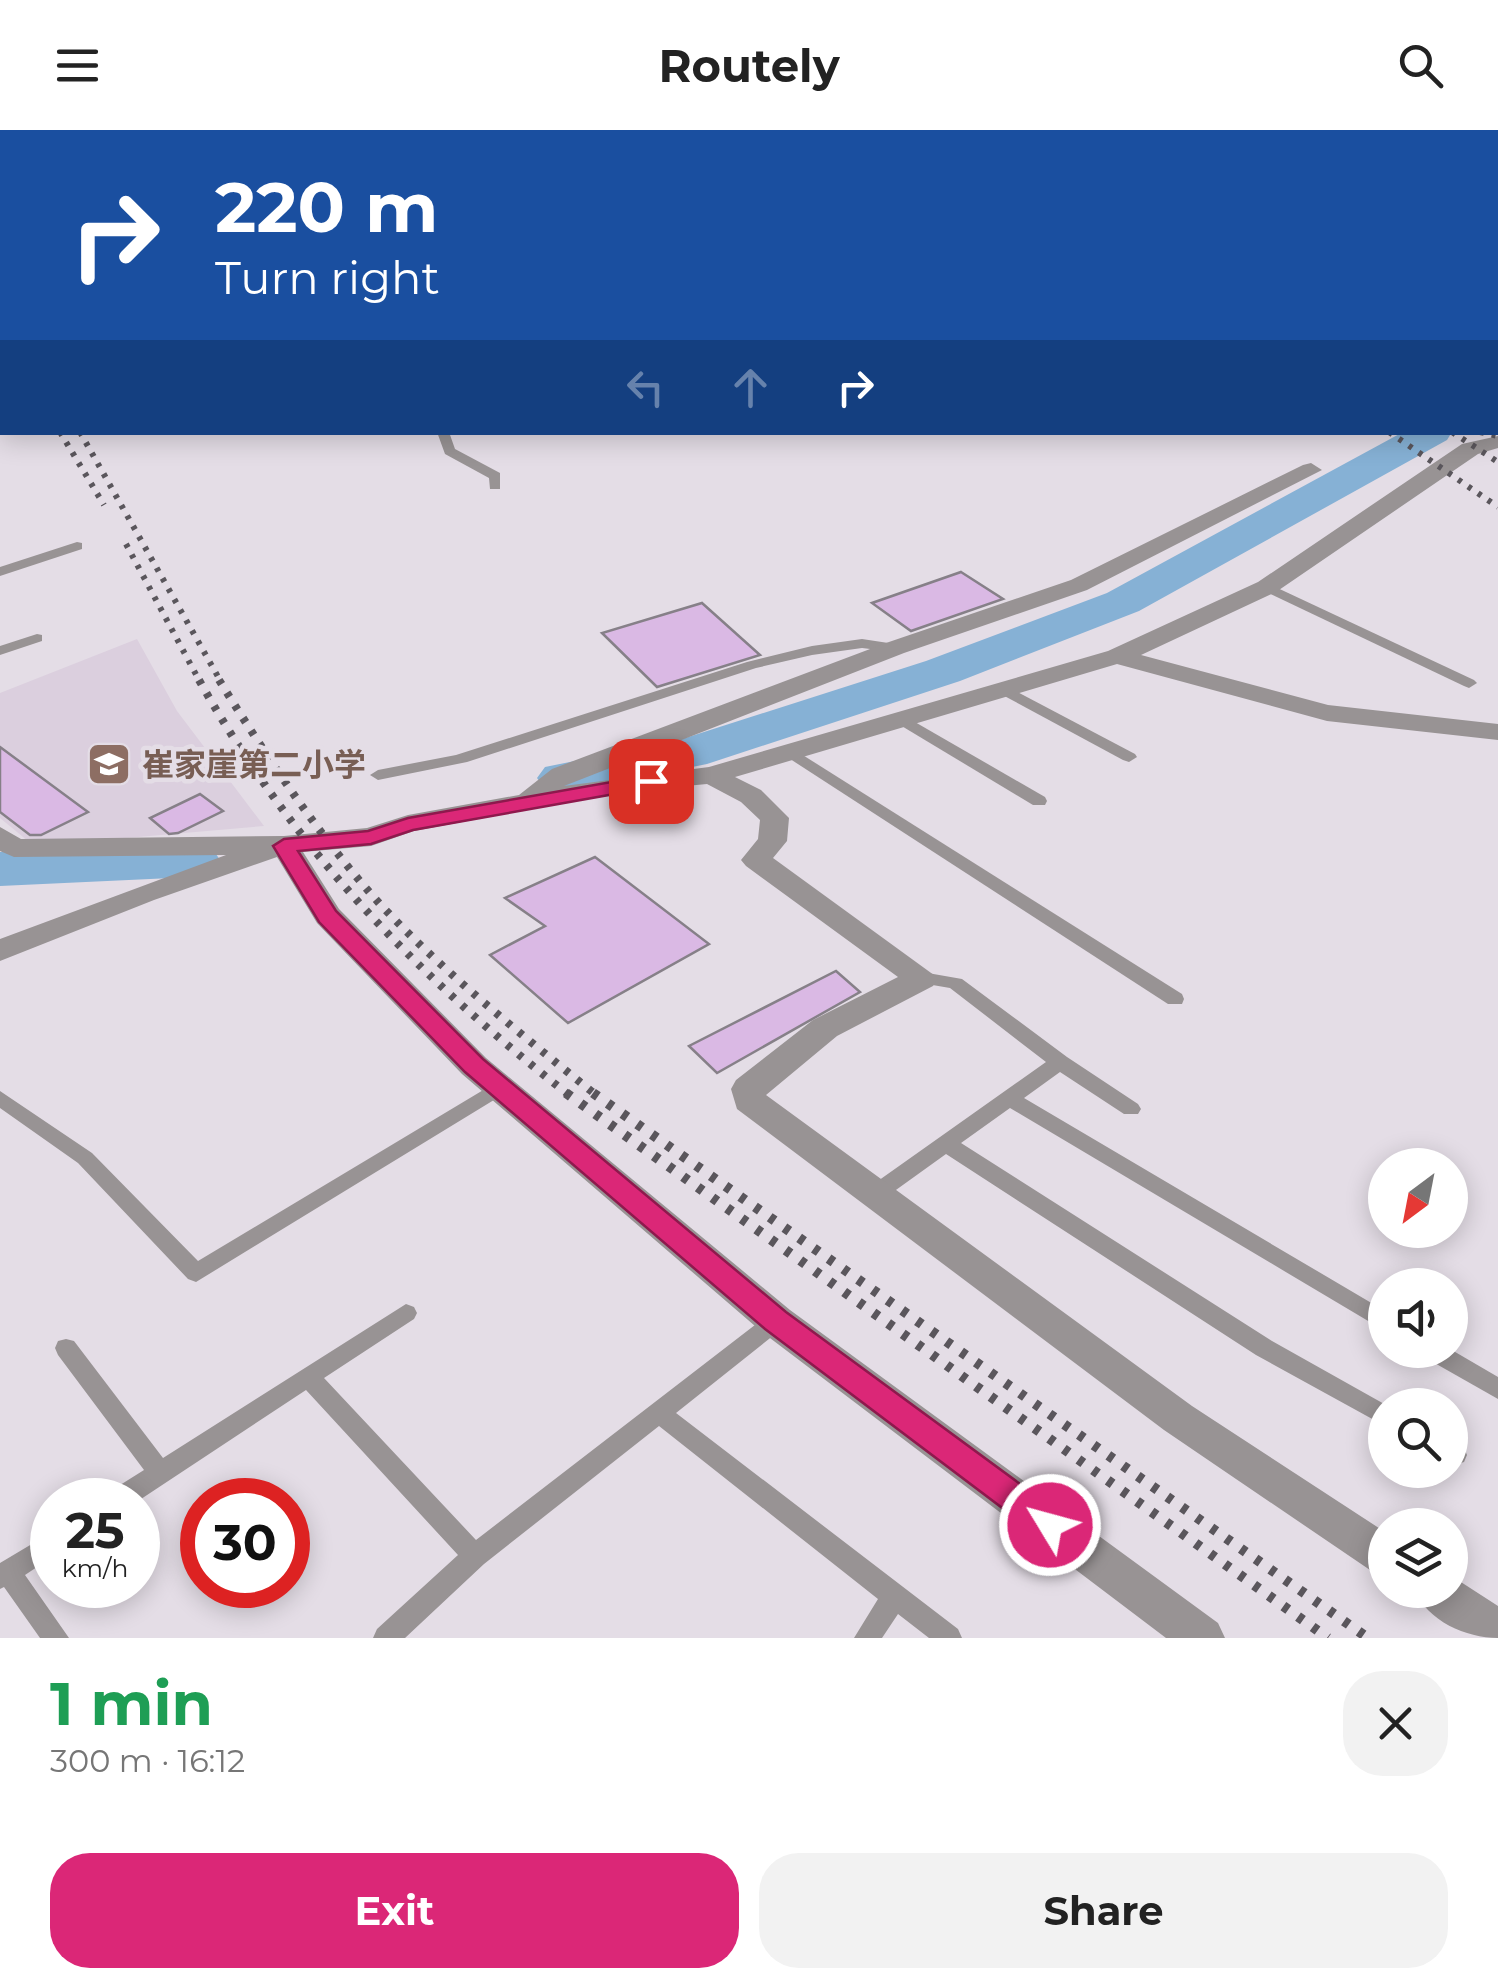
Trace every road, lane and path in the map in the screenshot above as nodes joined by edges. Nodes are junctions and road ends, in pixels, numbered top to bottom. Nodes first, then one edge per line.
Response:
1 (443, 435) edge
2 (1498, 442) edge
3 (1312, 470) dead end
4 (495, 486) dead end
5 (77, 546) dead end
6 (0, 572) edge
7 (1267, 587) junction
8 (38, 638) dead end
9 (895, 648) junction
10 (0, 650) edge
11 (1117, 656) junction
12 (1469, 683) dead end
13 (1002, 689) junction
14 (901, 719) junction
15 (1498, 732) edge
16 (790, 752) junction
17 (1130, 757) dead end
18 (378, 775) dead end
19 (710, 775) junction
20 (1039, 802) dead end
21 (522, 803) junction
22 (0, 836) edge
23 (284, 846) junction
24 (0, 951) edge
25 (922, 978) junction
26 (1176, 999) dead end
27 (1060, 1062) junction
28 (500, 1087) junction
29 (0, 1098) edge
30 (1009, 1098) junction
31 (1132, 1109) dead end
32 (946, 1144) junction
33 (876, 1194) junction
34 (1368, 1312) edge
35 (406, 1314) dead end
36 (776, 1321) junction
37 (66, 1348) dead end
38 (1462, 1368) edge
39 (308, 1377) junction
40 (1498, 1389) edge
41 (1368, 1406) edge
42 (659, 1413) junction
43 (160, 1473) junction
44 (152, 1478) edge
45 (1368, 1545) edge
46 (475, 1556) junction
47 (30, 1558) edge
48 (4, 1575) edge
49 (895, 1596) junction
50 (1463, 1608) edge
51 (1498, 1631) edge
52 (56, 1638) edge
53 (386, 1638) edge
54 (867, 1638) edge
55 (949, 1638) edge
56 (1202, 1638) edge

1 - 4 lane
2 - 7 street
3 - 9 street
5 - 6 lane
7 - 11 street
7 - 12 lane
8 - 10 lane
9 - 18 lane
9 - 21 street
11 - 13 street
11 - 15 street
13 - 14 street
13 - 17 lane
14 - 16 street
14 - 20 lane
16 - 19 street
16 - 26 lane
19 - 21 street
19 - 25 street
21 - 23 street
22 - 23 street
23 - 24 street
23 - 28 street
25 - 27 lane
25 - 33 street
27 - 30 lane
27 - 31 lane
28 - 29 lane
28 - 36 street
30 - 32 lane
30 - 34 lane
32 - 33 lane
32 - 41 lane
33 - 45 street
35 - 39 lane
36 - 42 lane
36 - 56 street
37 - 43 lane
38 - 40 lane
39 - 43 lane
39 - 46 lane
42 - 46 lane
42 - 49 lane
43 - 44 lane
46 - 53 lane
47 - 48 lane
48 - 52 lane
49 - 54 lane
49 - 55 lane
50 - 51 street

